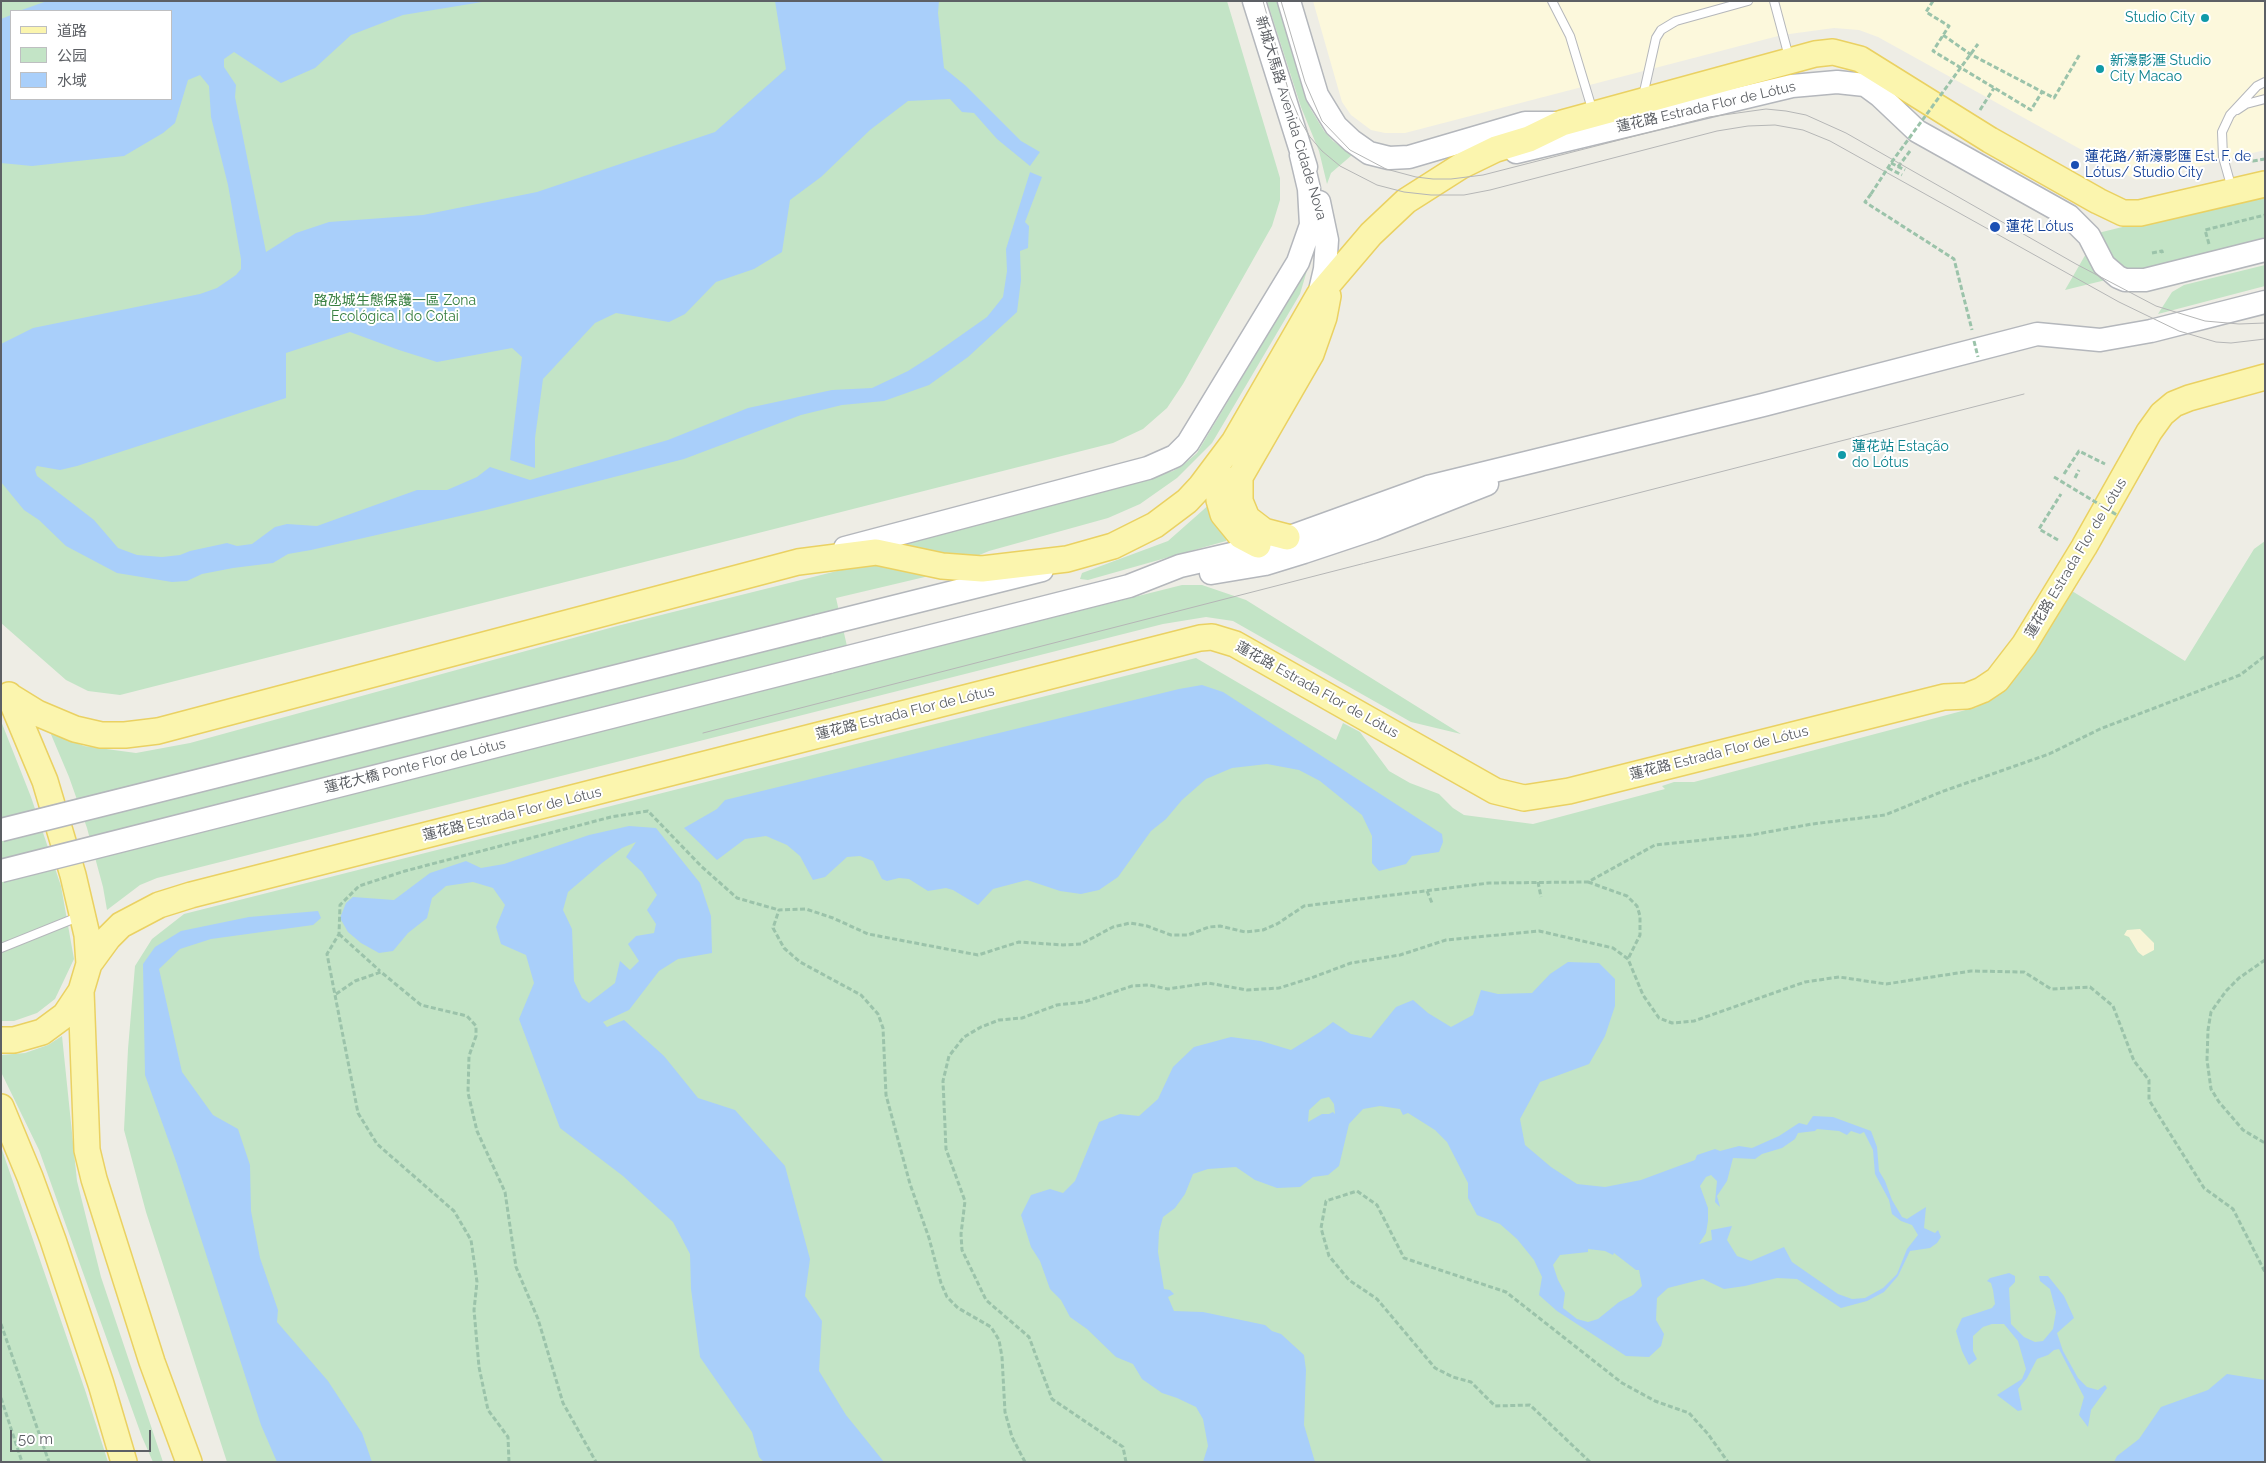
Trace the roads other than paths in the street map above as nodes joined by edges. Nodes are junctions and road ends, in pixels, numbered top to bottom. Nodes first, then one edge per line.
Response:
1 (1254, 1) edge
2 (1289, 1) edge
3 (1552, 1) edge
4 (1748, 1) edge
5 (1774, 1) edge
6 (1790, 60) junction
7 (2265, 82) edge
8 (2265, 99) edge
9 (1642, 100) junction
10 (1594, 114) junction
11 (2230, 115) junction
12 (1562, 123) junction
13 (1496, 149) junction
14 (1302, 155) junction
15 (2265, 184) edge
16 (2233, 191) junction
17 (2265, 250) edge
18 (1326, 287) junction
19 (2265, 302) edge
20 (2265, 378) edge
21 (1538, 461) junction
22 (1218, 466) junction
23 (1287, 537) junction
24 (1262, 547) junction
25 (1067, 559) junction
26 (798, 562) junction
27 (1129, 586) junction
28 (6, 691) edge
29 (1, 830) edge
30 (1, 871) edge
31 (83, 916) junction
32 (1, 948) edge
33 (89, 964) junction
34 (82, 991) junction
35 (1, 1040) edge
36 (1, 1107) edge
37 (152, 1362) junction
38 (101, 1384) junction
39 (124, 1462) edge
40 (135, 1462) edge
41 (179, 1462) edge
42 (189, 1462) edge

1 - 14 main road, 新城大馬路 Avenida Cidade Nova
2 - 12 main road
3 - 10 lane
4 - 9 lane
5 - 6 lane
6 - 9 main road, 蓮花路 Estrada Flor de Lótus
6 - 16 main road, 蓮花路 Estrada Flor de Lótus
7 - 11 lane
8 - 11 lane
9 - 10 main road, 蓮花路 Estrada Flor de Lótus
10 - 12 main road, 蓮花路 Estrada Flor de Lótus
11 - 16 lane
12 - 13 main road, 蓮花路 Estrada Flor de Lótus
13 - 17 main road, 蓮花路 Estrada Flor de Lótus
13 - 18 main road, 蓮花路 Estrada Flor de Lótus
14 - 18 main road, 新城大馬路 Avenida Cidade Nova
14 - 26 main road
15 - 16 main road, 蓮花路 Estrada Flor de Lótus
18 - 22 main road, 蓮花路 Estrada Flor de Lótus
18 - 23 main road
19 - 21 main road
20 - 33 main road, 蓮花路 Estrada Flor de Lótus
21 - 23 main road
21 - 27 main road
22 - 24 main road
22 - 25 main road, 蓮花路 Estrada Flor de Lótus
23 - 24 main road
24 - 27 main road
25 - 26 main road, 蓮花路 Estrada Flor de Lótus
25 - 29 main road, bridge
26 - 28 main road
27 - 30 main road, 蓮花大橋 Ponte Flor de Lótus, bridge
28 - 31 main road
31 - 32 lane
31 - 33 main road
33 - 34 main road
34 - 35 main road
34 - 37 main road
36 - 38 main road
37 - 41 main road
37 - 42 main road
38 - 39 main road
38 - 40 main road

